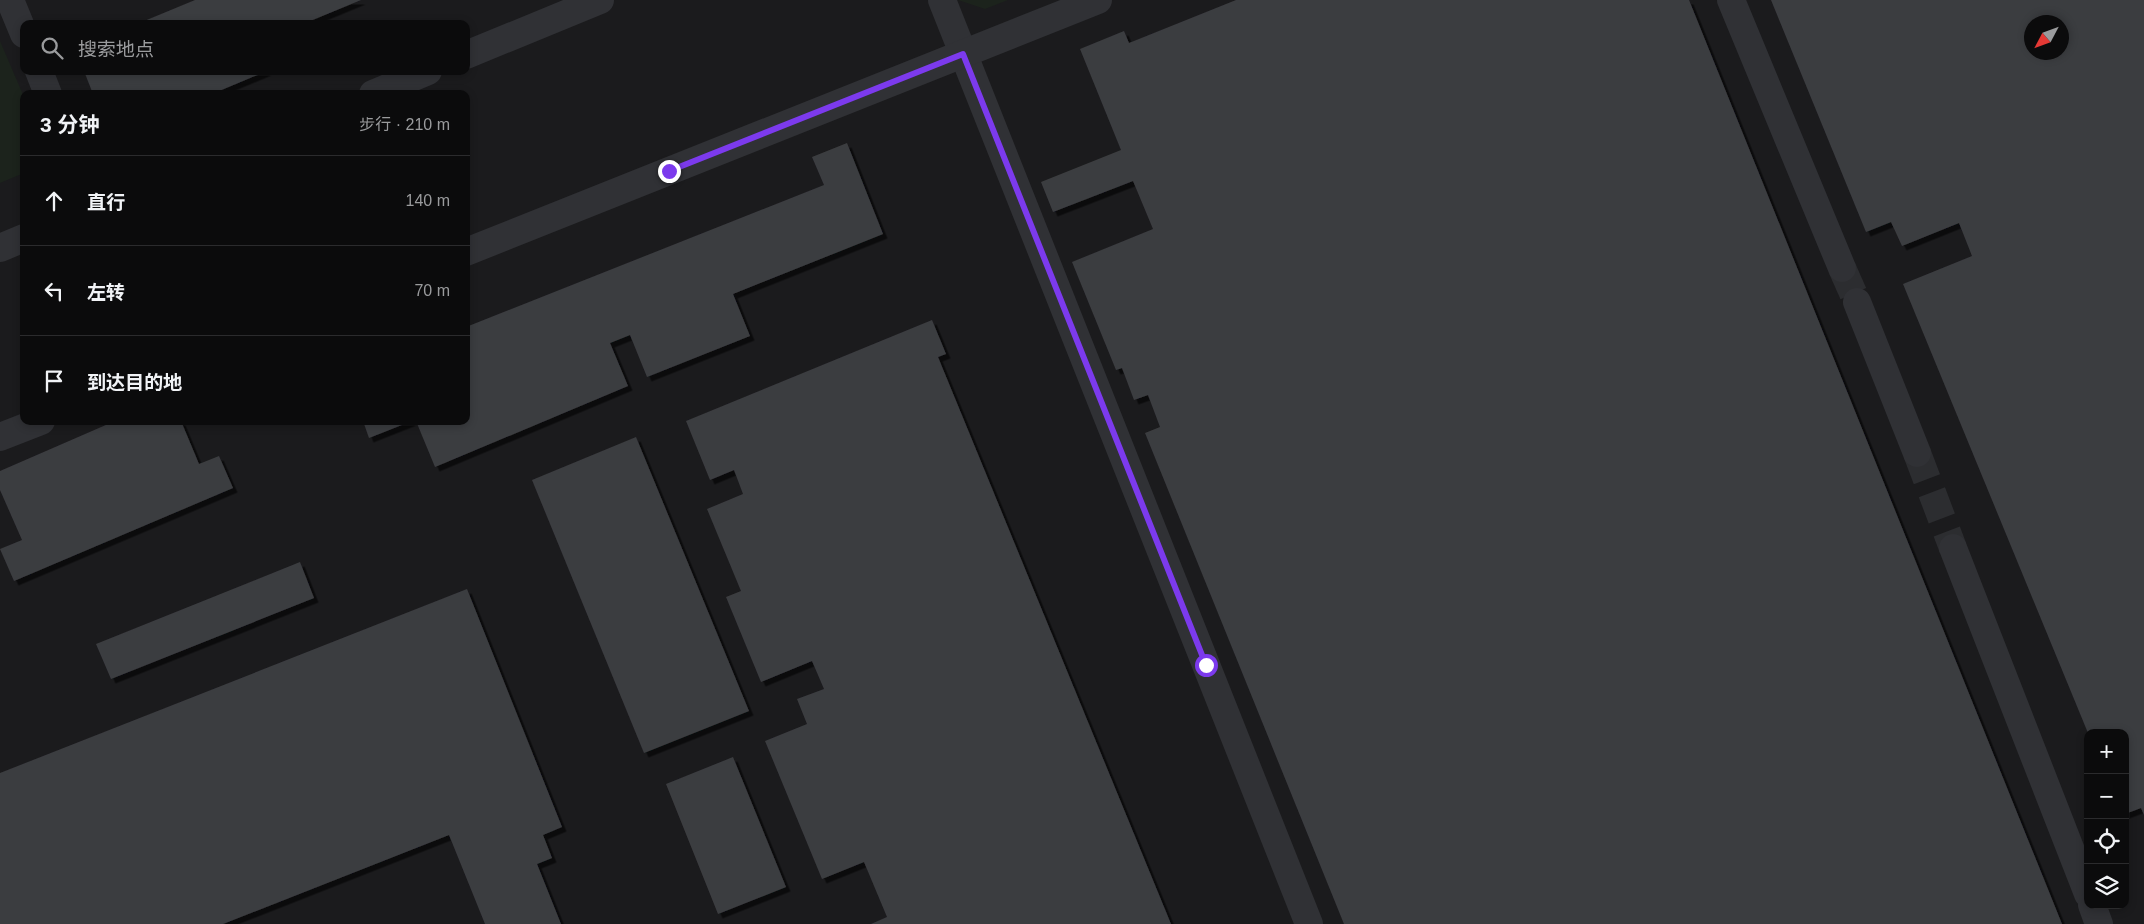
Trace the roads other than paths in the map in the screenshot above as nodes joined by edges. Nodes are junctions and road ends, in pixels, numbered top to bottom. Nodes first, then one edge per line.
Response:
1 (10, 0) edge
2 (600, 0) edge
3 (942, 0) edge
4 (1098, 0) edge
5 (1731, 0) edge
6 (20, 24) edge
7 (470, 53) edge
8 (963, 54) junction
9 (41, 75) edge
10 (419, 75) edge
11 (46, 90) edge
12 (383, 90) edge
13 (20, 240) edge
14 (0, 248) edge
15 (470, 250) edge
16 (1842, 268) tunnel mouth
17 (1856, 302) tunnel mouth
18 (31, 425) edge
19 (0, 438) edge
20 (1917, 453) tunnel mouth
21 (1953, 548) tunnel mouth
22 (2084, 884) edge
23 (2094, 909) edge
24 (1309, 924) edge
25 (2100, 924) edge

1 - 6 lane
2 - 7 lane
3 - 8 lane
4 - 8 lane
5 - 16 lane
8 - 15 lane
8 - 24 lane
9 - 11 lane
10 - 12 lane
13 - 14 lane
17 - 20 lane
18 - 19 lane
21 - 22 lane
23 - 25 lane

